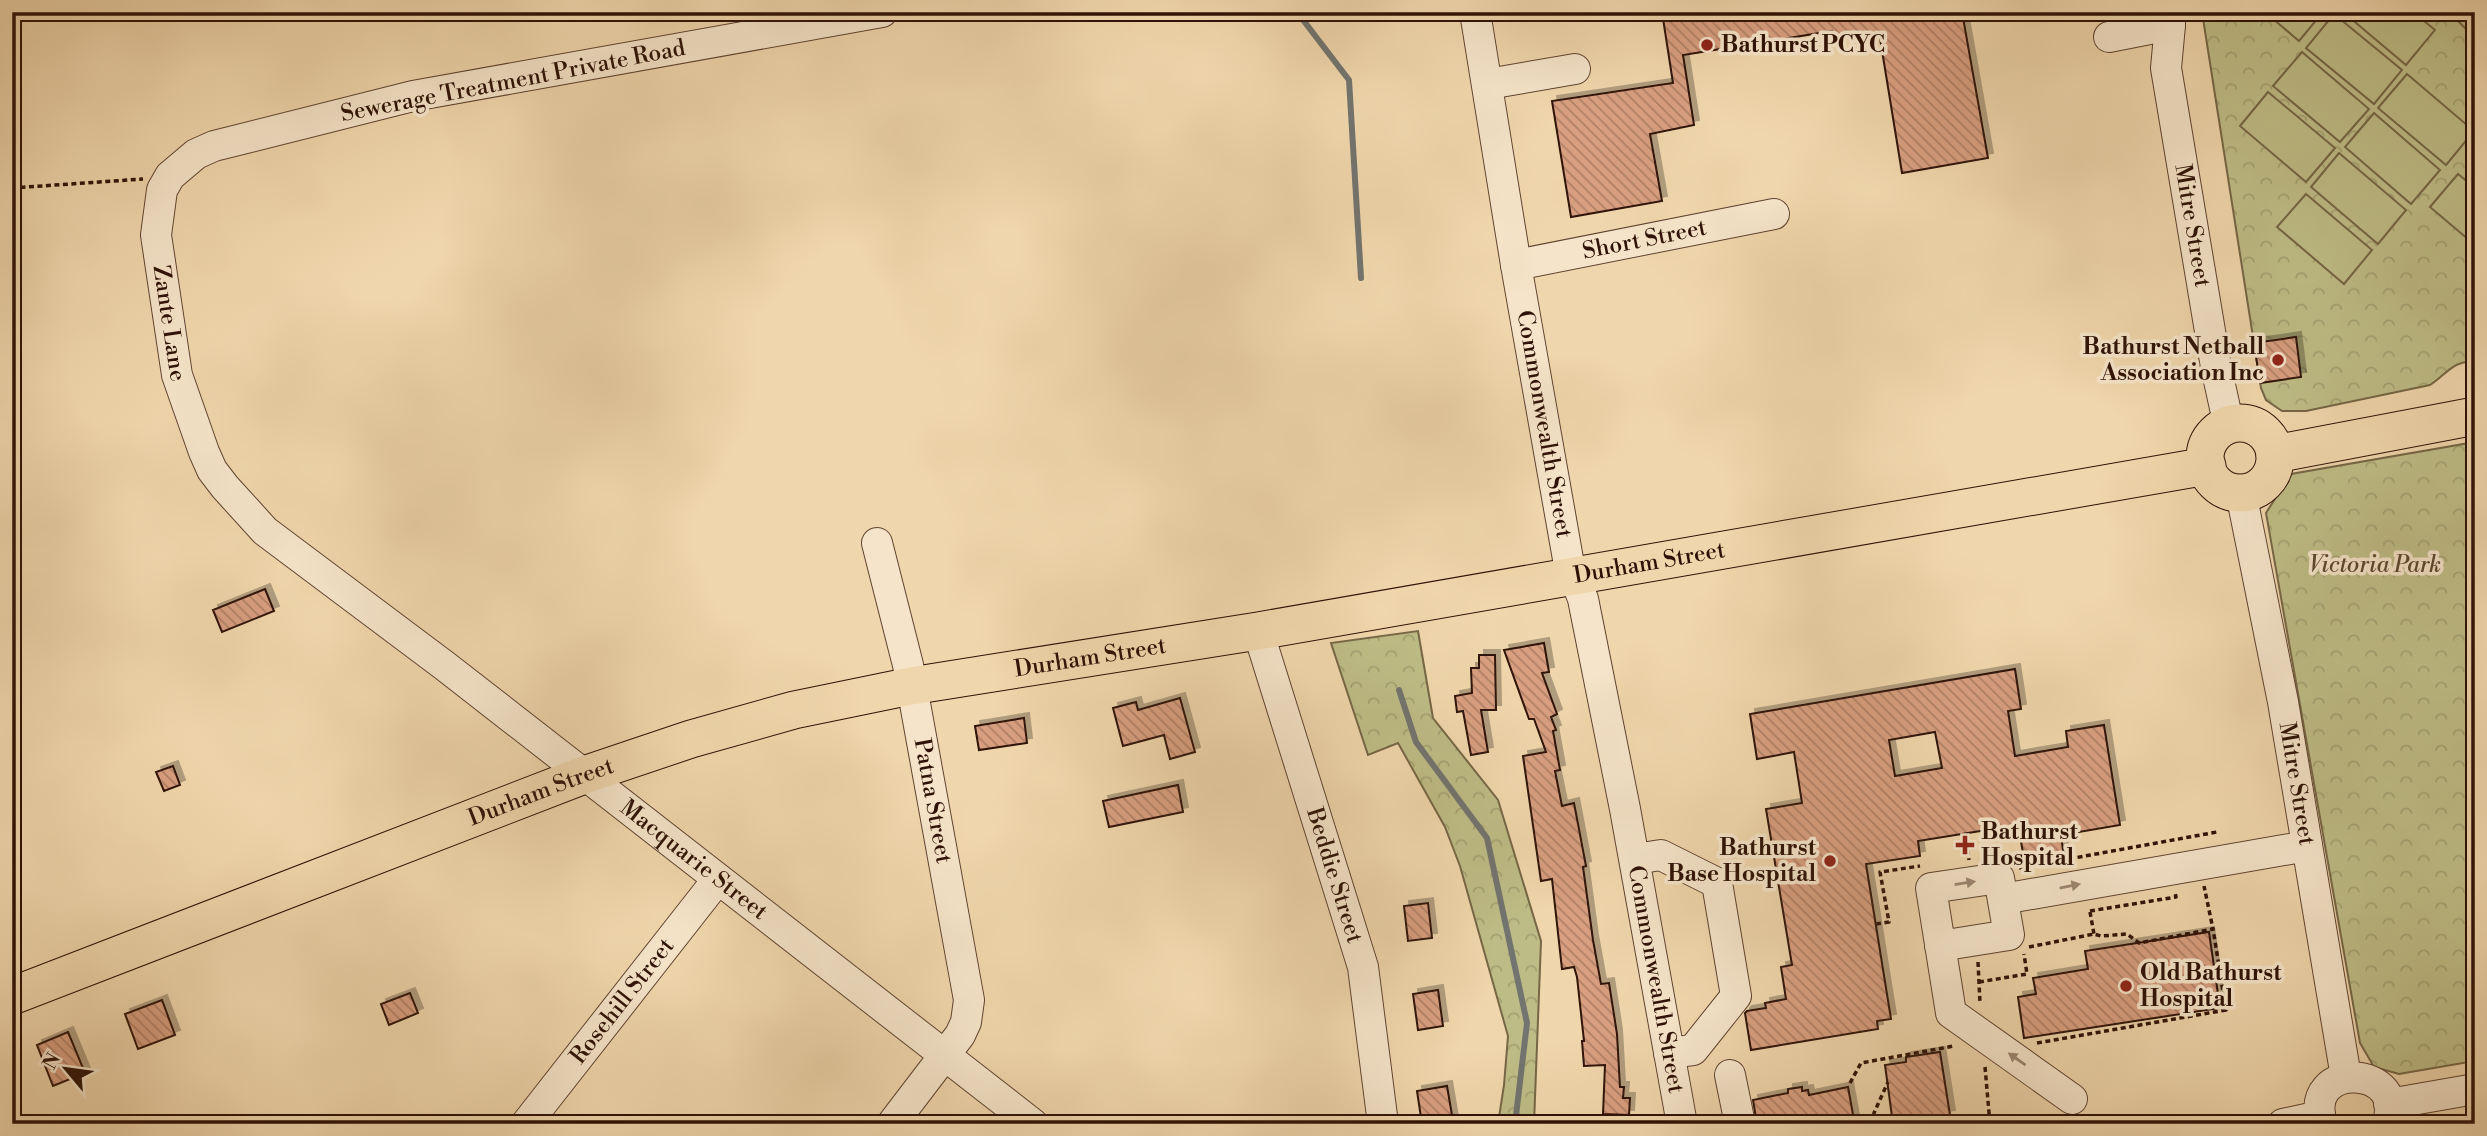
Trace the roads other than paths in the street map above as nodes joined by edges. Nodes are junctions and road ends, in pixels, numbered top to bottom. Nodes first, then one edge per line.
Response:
1 (882, 12) edge
2 (1475, 12) edge
3 (2165, 19) edge
4 (2109, 37) dead end
5 (1574, 69) dead end
6 (1488, 84) junction
7 (151, 185) joint
8 (1774, 214) dead end
9 (1516, 265) junction
10 (2475, 416) edge
11 (2229, 426) junction
12 (204, 452) joint
13 (2275, 454) junction
14 (2207, 466) junction
15 (2241, 493) junction
16 (877, 543) dead end
17 (1575, 577) junction
18 (1258, 631) junction
19 (911, 685) junction
20 (584, 775) junction
21 (2307, 846) junction
22 (1634, 859) junction
23 (718, 879) junction
24 (2003, 899) junction
25 (1940, 946) junction
26 (12, 996) edge
27 (1669, 1053) junction
28 (945, 1055) junction
29 (1730, 1075) dead end
30 (2346, 1077) junction
31 (2475, 1089) edge
32 (2072, 1099) dead end
33 (2388, 1114) edge
34 (2321, 1120) edge
35 (526, 1124) edge
36 (892, 1124) edge
37 (1033, 1124) edge
38 (1383, 1124) edge
39 (1682, 1124) edge
40 (1740, 1124) edge
41 (2283, 1124) edge

1 - 7 street, Sewerage Treatment Private Road
2 - 6 street, Commonwealth Street
3 - 4 street
3 - 11 street, Mitre Street
5 - 6 street
6 - 9 street, Commonwealth Street
7 - 12 street, Zante Lane
8 - 9 street, Short Street
9 - 17 street, Commonwealth Street
10 - 13 main road
11 - 13 main road
11 - 14 main road
12 - 20 street, Macquarie Street
13 - 15 main road
14 - 15 main road
14 - 17 main road, Durham Street
15 - 21 street, Mitre Street
16 - 19 street, Patna Street
17 - 18 main road, Durham Street
17 - 22 street, Commonwealth Street
18 - 19 main road, Durham Street
18 - 38 street, Beddie Street
19 - 20 main road, Durham Street
19 - 28 street, Patna Street
20 - 23 street, Macquarie Street
20 - 26 main road, Durham Street
24 -> 21 street
21 - 30 street, Mitre Street
22 - 27 street, Commonwealth Street
22 - 27 street
23 - 28 street, Macquarie Street
23 - 35 street, Rosehill Street
24 - 25 street
25 -> 24 street
32 -> 25 street
27 - 39 street, Commonwealth Street
28 - 36 street, Patna Street
28 - 37 street, Macquarie Street
29 - 40 street
30 - 33 street
30 - 34 street
31 - 33 street
34 - 41 street

